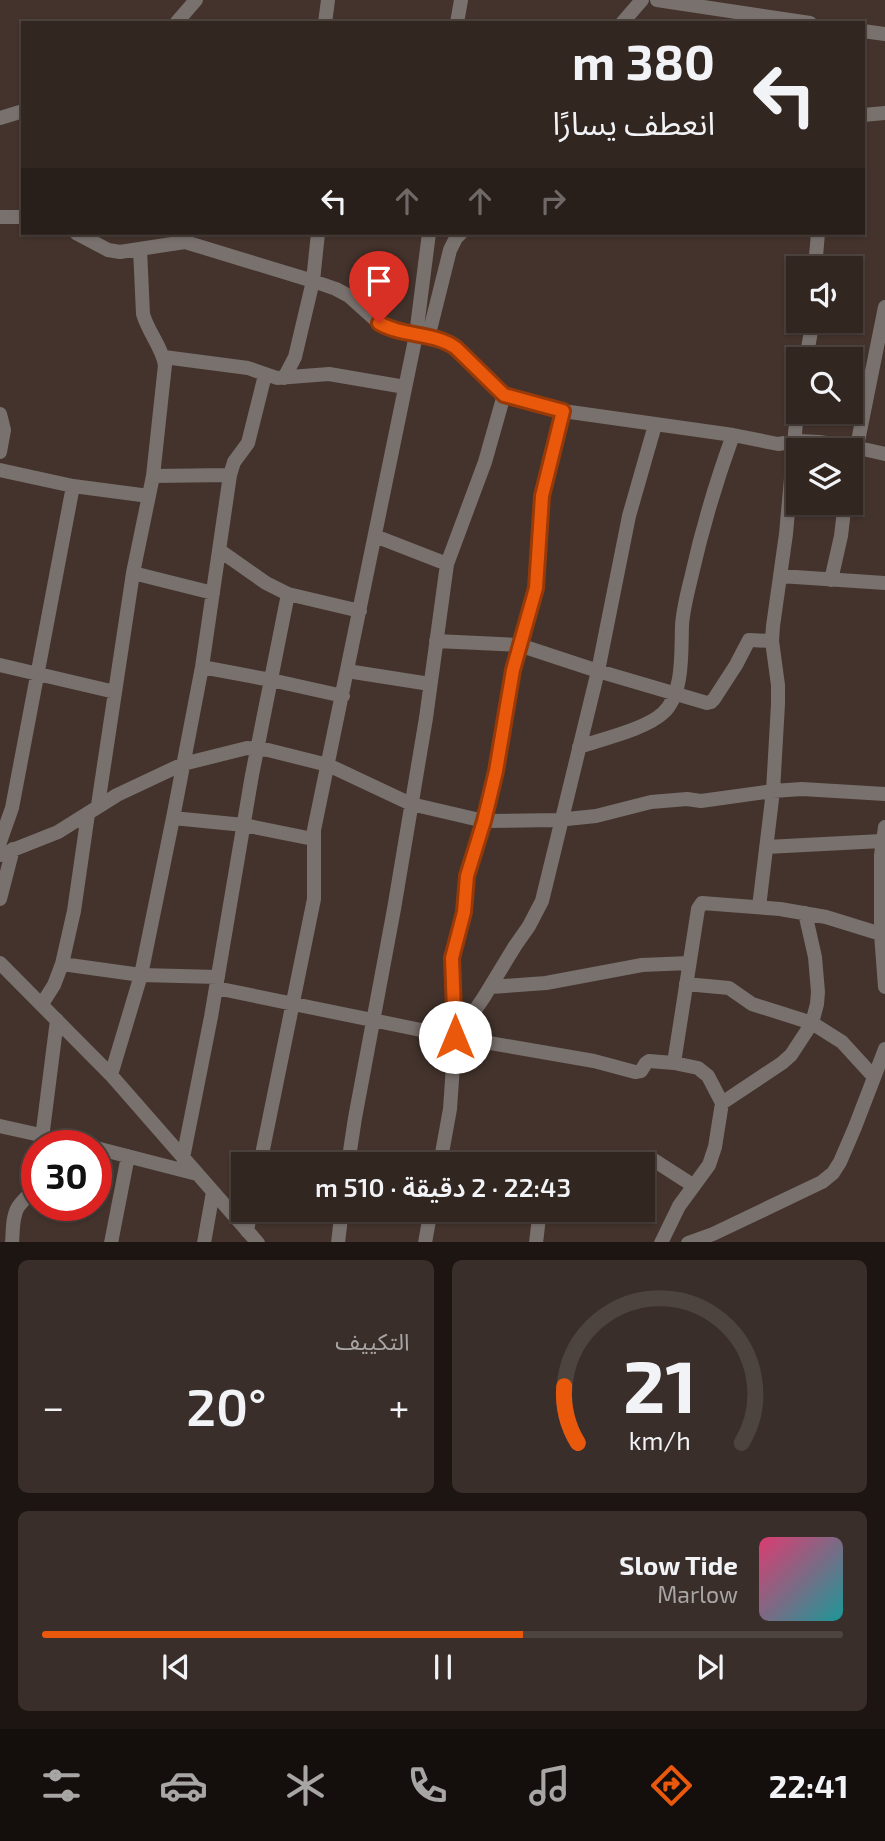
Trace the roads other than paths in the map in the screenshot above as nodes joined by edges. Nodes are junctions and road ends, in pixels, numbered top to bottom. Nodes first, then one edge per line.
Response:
1 (196, 0) edge
2 (328, 0) edge
3 (461, 0) edge
4 (642, 0) edge
5 (657, 0) edge
6 (178, 21) edge
7 (325, 21) edge
8 (457, 21) edge
9 (624, 21) edge
10 (797, 21) edge
11 (865, 30) edge
12 (885, 34) edge
13 (21, 112) edge
14 (885, 113) edge
15 (865, 116) edge
16 (0, 118) edge
17 (0, 217) edge
18 (21, 217) edge
19 (80, 235) edge
20 (318, 235) edge
21 (429, 235) edge
22 (459, 235) edge
23 (818, 235) edge
24 (140, 249) junction
25 (816, 256) edge
26 (313, 281) junction
27 (885, 307) edge
28 (422, 336) junction
29 (164, 357) junction
30 (265, 375) junction
31 (284, 378) junction
32 (405, 387) junction
33 (504, 395) junction
34 (563, 411) junction
35 (0, 414) edge
36 (655, 425) junction
37 (733, 435) junction
38 (859, 438) edge
39 (786, 443) edge
40 (0, 452) edge
41 (863, 453) edge
42 (885, 454) edge
43 (0, 470) edge
44 (230, 475) junction
45 (153, 476) junction
46 (73, 486) junction
47 (149, 496) junction
48 (787, 515) edge
49 (843, 515) edge
50 (375, 536) junction
51 (219, 550) junction
52 (447, 564) junction
53 (133, 573) junction
54 (780, 576) junction
55 (831, 580) junction
56 (885, 583) edge
57 (212, 593) junction
58 (288, 594) junction
59 (360, 611) junction
60 (436, 641) junction
61 (772, 641) junction
62 (519, 645) junction
63 (0, 665) edge
64 (202, 667) junction
65 (347, 671) junction
66 (598, 671) junction
67 (37, 674) junction
68 (271, 680) junction
69 (430, 684) junction
70 (115, 692) junction
71 (674, 694) junction
72 (342, 696) junction
73 (579, 747) junction
74 (257, 748) junction
75 (183, 764) junction
76 (328, 765) junction
77 (773, 791) junction
78 (885, 794) edge
79 (411, 804) junction
80 (93, 810) junction
81 (173, 818) junction
82 (561, 820) junction
83 (484, 821) junction
84 (244, 825) junction
85 (884, 834) edge
86 (313, 839) junction
87 (766, 847) junction
88 (4, 849) edge
89 (0, 899) edge
90 (759, 907) junction
91 (805, 913) junction
92 (881, 934) junction
93 (0, 963) edge
94 (689, 963) junction
95 (62, 964) junction
96 (141, 975) junction
97 (217, 982) junction
98 (686, 984) junction
99 (491, 987) junction
100 (885, 987) edge
101 (292, 1003) junction
102 (42, 1004) junction
103 (57, 1020) junction
104 (374, 1020) junction
105 (812, 1023) junction
106 (455, 1032) junction
107 (885, 1049) edge
108 (674, 1063) junction
109 (111, 1075) junction
110 (874, 1077) junction
111 (722, 1103) junction
112 (0, 1126) edge
113 (43, 1130) edge
114 (21, 1133) edge
115 (112, 1152) edge
116 (262, 1152) edge
117 (350, 1152) edge
118 (442, 1152) edge
119 (128, 1156) junction
120 (183, 1158) junction
121 (655, 1161) edge
122 (198, 1174) junction
123 (694, 1186) junction
124 (213, 1192) junction
125 (21, 1205) edge
126 (249, 1222) edge
127 (340, 1222) edge
128 (429, 1222) edge
129 (538, 1222) edge
130 (247, 1231) junction
131 (12, 1242) edge
132 (111, 1242) edge
133 (204, 1242) edge
134 (258, 1242) edge
135 (338, 1242) edge
136 (425, 1242) edge
137 (536, 1242) edge
138 (661, 1242) edge
139 (688, 1242) edge

1 - 6 street
2 - 7 street
3 - 8 street
4 - 9 street
5 - 10 street
11 - 12 street
13 - 16 street
14 - 15 street
17 - 18 street
19 - 24 street
20 - 26 street
21 - 28 street
22 - 28 street
23 - 25 street
24 - 26 street
24 - 29 street
26 - 28 street
26 - 31 street
27 - 38 street
28 - 32 street
28 - 33 street
29 - 30 street
29 - 45 street
30 - 31 street
30 - 44 street
31 - 32 street
32 - 50 street
33 - 34 street
33 - 52 street
34 - 36 street
34 - 62 street
35 - 40 street
36 - 37 street
36 - 66 street
37 - 39 street
37 - 71 street
41 - 42 street
43 - 46 street
44 - 45 street
44 - 51 street
45 - 47 street
46 - 47 street
46 - 67 street
47 - 53 street
48 - 54 street
49 - 55 street
50 - 52 street
50 - 59 street
51 - 57 street
51 - 58 street
52 - 60 street
53 - 57 street
53 - 70 street
54 - 55 street
54 - 61 street
55 - 56 street
57 - 64 street
58 - 59 street
58 - 68 street
59 - 65 street
60 - 62 street
60 - 69 street
61 - 71 street
61 - 77 street
62 - 66 street
62 - 83 street
63 - 67 street
64 - 68 street
64 - 75 street
65 - 69 street
65 - 72 street
66 - 71 street
66 - 73 street
67 - 70 street
67 - 88 street
68 - 72 street
68 - 74 street
69 - 79 street
70 - 80 street
71 - 73 street
72 - 76 street
73 - 82 street
74 - 75 street
74 - 76 street
74 - 84 street
75 - 80 street
75 - 81 street
76 - 79 street
76 - 86 street
77 - 78 street
77 - 82 street
77 - 87 street
79 - 83 street
79 - 104 street
80 - 88 street
80 - 95 street
81 - 84 street
81 - 96 street
82 - 83 street
82 - 99 street
83 - 106 street
84 - 86 street
84 - 97 street
85 - 87 street
85 - 92 street
86 - 101 street
87 - 90 street
88 - 89 street
90 - 91 street
90 - 94 street
91 - 92 street
91 - 105 street
92 - 100 street
93 - 102 street
94 - 98 street
94 - 99 street
95 - 96 street
95 - 102 street
96 - 97 street
96 - 109 street
97 - 101 street
97 - 120 street
98 - 105 street
98 - 108 street
99 - 106 street
101 - 104 street
101 - 116 street
102 - 103 street
103 - 109 street
103 - 113 street
104 - 106 street
104 - 117 street
105 - 110 street
105 - 111 street
106 - 108 street
106 - 118 street
107 - 110 street
108 - 111 street
109 - 120 street
110 - 139 street
111 - 123 street
112 - 114 street
115 - 119 street
119 - 122 street
119 - 132 street
120 - 122 street
121 - 123 street
122 - 124 street
123 - 138 street
124 - 130 street
124 - 133 street
125 - 131 street
126 - 130 street
127 - 135 street
128 - 136 street
129 - 137 street
130 - 134 street

